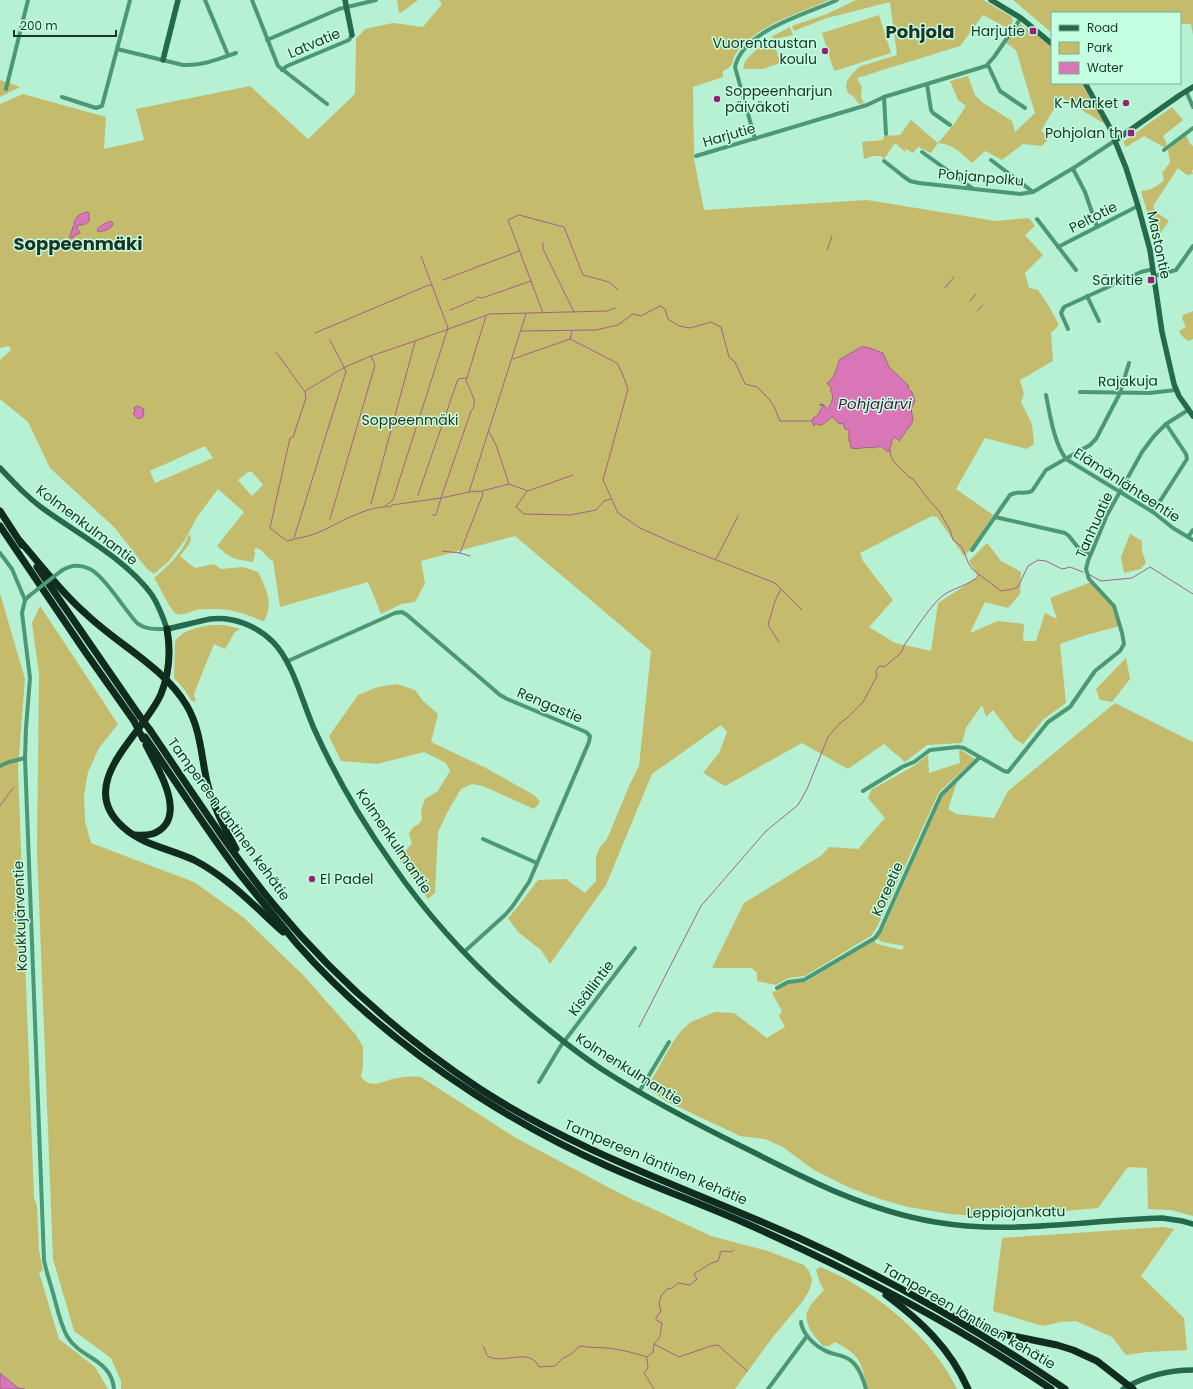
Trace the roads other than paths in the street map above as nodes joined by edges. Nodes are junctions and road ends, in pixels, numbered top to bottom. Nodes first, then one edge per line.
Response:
1 (28, 0) edge
2 (125, 0) edge
3 (130, 0) edge
4 (178, 0) edge
5 (205, 0) edge
6 (252, 0) edge
7 (345, 0) edge
8 (376, 0) edge
9 (837, 0) edge
10 (991, 0) edge
11 (128, 6) junction
12 (346, 7) junction
13 (1021, 18) junction
14 (352, 35) joint
15 (267, 40) junction
16 (1051, 43) edge
17 (118, 49) junction
18 (236, 53) dead end
19 (228, 55) junction
20 (163, 60) junction
21 (988, 65) junction
22 (282, 70) junction
23 (927, 84) junction
24 (1086, 84) edge
25 (1193, 87) edge
26 (6, 89) dead end
27 (1186, 91) junction
28 (62, 97) dead end
29 (884, 97) junction
30 (327, 104) dead end
31 (1193, 107) edge
32 (1025, 108) dead end
33 (950, 125) dead end
34 (1193, 128) edge
35 (886, 134) dead end
36 (755, 139) junction
37 (1116, 140) junction
38 (1164, 150) dead end
39 (922, 152) dead end
40 (696, 156) dead end
41 (884, 160) dead end
42 (990, 160) dead end
43 (1073, 169) junction
44 (972, 189) junction
45 (1033, 192) junction
46 (1138, 206) junction
47 (1037, 219) dead end
48 (1097, 227) junction
49 (1193, 246) edge
50 (1058, 247) junction
51 (1153, 269) junction
52 (1076, 270) dead end
53 (1154, 276) junction
54 (1087, 296) junction
55 (1099, 320) dead end
56 (1068, 329) dead end
57 (1129, 363) dead end
58 (1176, 390) junction
59 (1080, 392) dead end
60 (1120, 393) junction
61 (1046, 395) dead end
62 (1188, 410) junction
63 (1193, 416) edge
64 (1166, 424) junction
65 (1066, 459) junction
66 (0, 468) edge
67 (1120, 492) junction
68 (0, 511) edge
69 (1153, 512) junction
70 (994, 517) junction
71 (0, 526) edge
72 (1193, 530) edge
73 (1188, 538) junction
74 (1193, 540) edge
75 (20, 541) junction
76 (972, 550) dead end
77 (0, 553) edge
78 (1090, 554) junction
79 (25, 600) junction
80 (167, 629) junction
81 (288, 662) junction
82 (167, 680) junction
83 (144, 738) junction
84 (25, 758) junction
85 (979, 758) junction
86 (0, 766) edge
87 (863, 791) dead end
88 (133, 834) junction
89 (483, 839) dead end
90 (537, 863) junction
91 (250, 874) junction
92 (299, 945) junction
93 (635, 948) dead end
94 (464, 952) junction
95 (777, 988) dead end
96 (564, 1042) junction
97 (669, 1042) dead end
98 (539, 1082) dead end
99 (639, 1092) junction
100 (842, 1196) joint
101 (1193, 1224) edge
102 (870, 1282) junction
103 (938, 1309) junction
104 (801, 1322) dead end
105 (807, 1336) junction
106 (1193, 1370) edge
107 (1128, 1388) edge
108 (114, 1389) edge
109 (768, 1389) edge
110 (866, 1389) edge
111 (968, 1389) edge
112 (1052, 1389) edge
113 (1066, 1389) edge

1 - 26 street
2 - 11 street
3 - 11 street
4 - 20 street
5 - 19 street
6 - 15 street
7 - 12 street
8 - 12 street
9 - 36 street
10 - 13 street
11 - 17 street
12 - 14 street
12 - 15 street
13 - 16 street
13 - 21 street
14 - 22 street, Latvatie
15 - 22 street
17 - 20 street
17 - 28 street
18 - 19 street
19 - 20 street
21 - 23 street, Harjutie
21 - 32 street
22 - 30 street
23 - 29 street, Harjutie
23 - 33 street
24 - 37 street, Mastontie
25 - 27 street
27 - 31 street
27 - 37 street
29 - 35 street
29 - 36 street, Harjutie
34 - 38 street
36 - 40 street, Harjutie
37 - 43 street, Pohjanpolku
37 - 46 street, Mastontie
39 - 44 street
41 - 44 street, Pohjanpolku
42 - 45 street
43 - 45 street, Pohjanpolku
43 - 48 street
44 - 45 street, Pohjanpolku
46 - 48 street, Peltotie
46 - 51 street, Mastontie
47 - 50 street
48 - 50 street, Peltotie
49 - 53 street
50 - 52 street
51 - 53 street, Mastontie
51 - 54 street
53 - 58 street, Mastontie
54 - 55 street
54 - 56 street
57 - 60 street
58 - 60 street, Rajakuja
58 - 62 street, Mastontie
59 - 60 street, Rajakuja
60 - 65 street
61 - 65 street, Elämänlähteentie
62 - 63 street, Mastontie
62 - 64 street, Tanhuatie
64 - 67 street, Tanhuatie
64 - 69 street
65 - 67 street, Elämänlähteentie
65 - 70 street
66 - 80 street, Kolmenkulmantie
67 - 69 street, Elämänlähteentie
67 - 78 street, Tanhuatie
68 - 75 highway, Tampereen läntinen kehätie
69 - 73 street, Elämänlähteentie
70 - 76 street
70 - 78 street
71 - 83 highway, Tampereen läntinen kehätie, bridge
72 - 73 street
73 - 74 street, Elämänlähteentie
75 - 82 highway
75 - 91 highway, Tampereen läntinen kehätie, bridge
77 - 79 street
78 - 85 street, Tanhuatie
79 - 80 street, bridge
79 - 84 street, Koukkujärventie
80 - 81 street, Kolmenkulmantie
80 - 82 highway
81 - 90 street, Rengastie
81 - 94 street, Kolmenkulmantie
82 - 88 highway
82 - 91 highway
83 - 88 highway
83 - 92 highway, Tampereen läntinen kehätie
84 - 86 street
84 - 108 street, Koukkujärventie
85 - 87 street
85 - 95 street, Koreetie
88 - 92 highway
89 - 90 street
90 - 94 street, Rengastie
91 - 103 highway, Tampereen läntinen kehätie
92 - 102 highway, Tampereen läntinen kehätie
93 - 96 street, Kisällintie
94 - 96 street, Kolmenkulmantie
96 - 98 street, Kisällintie
96 - 99 street, Kolmenkulmantie
97 - 99 street
99 - 100 street, Kolmenkulmantie
100 - 101 street, Leppiojankatu
102 - 111 highway
102 - 112 highway, Tampereen läntinen kehätie
103 - 107 highway
103 - 113 highway, Tampereen läntinen kehätie
104 - 105 street
105 - 109 street
105 - 110 street
106 - 107 street

